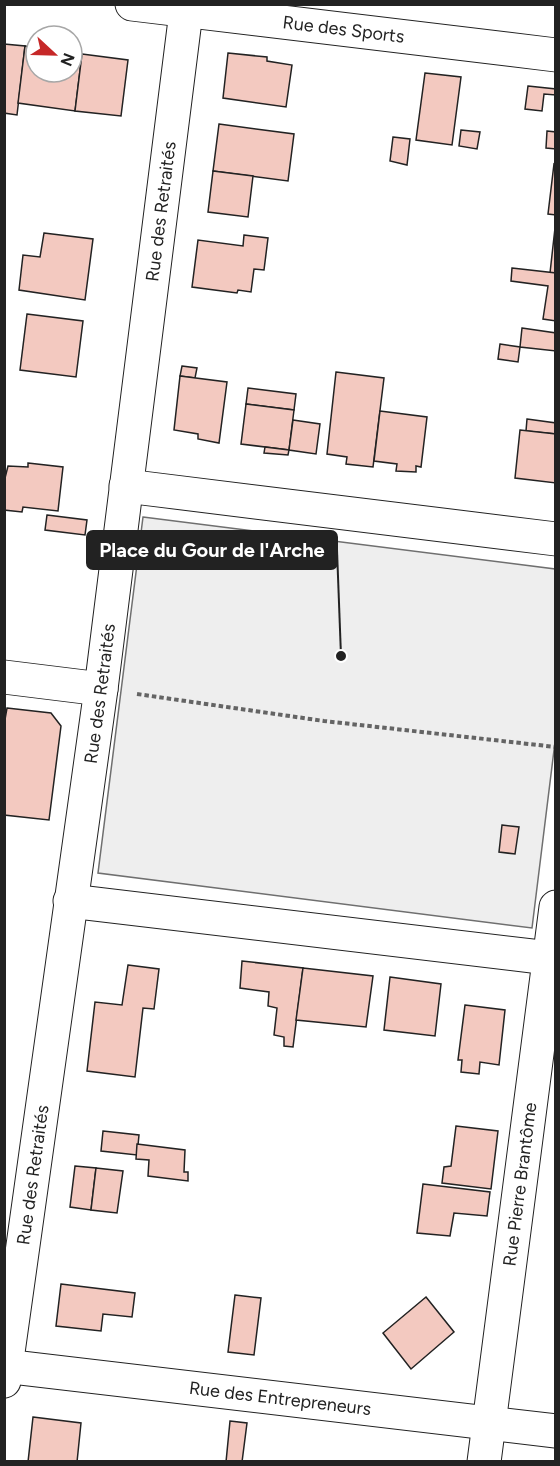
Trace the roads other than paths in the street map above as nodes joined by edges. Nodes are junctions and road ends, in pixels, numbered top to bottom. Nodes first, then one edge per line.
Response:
1 (132, 4) edge
2 (187, 8) edge
3 (555, 55) edge
4 (126, 486) junction
5 (555, 539) edge
6 (4, 677) edge
7 (101, 689) junction
8 (70, 901) junction
9 (555, 907) edge
10 (549, 958) junction
11 (5, 1371) edge
12 (489, 1423) junction
13 (555, 1431) edge
14 (484, 1461) edge

1 - 2 street, Rue des Sports
2 - 3 street, Rue des Sports
2 - 4 street, Rue des Retraités
4 - 5 street
4 - 7 street, Rue des Retraités
6 - 7 street
7 - 8 street, Rue des Retraités
8 - 10 street
8 - 11 street, Rue des Retraités
9 - 10 street, Rue Pierre Brantôme
10 - 12 street, Rue Pierre Brantôme
11 - 12 street, Rue des Entrepreneurs
12 - 13 street, Rue des Entrepreneurs
12 - 14 street, Rue Pierre Brantôme

